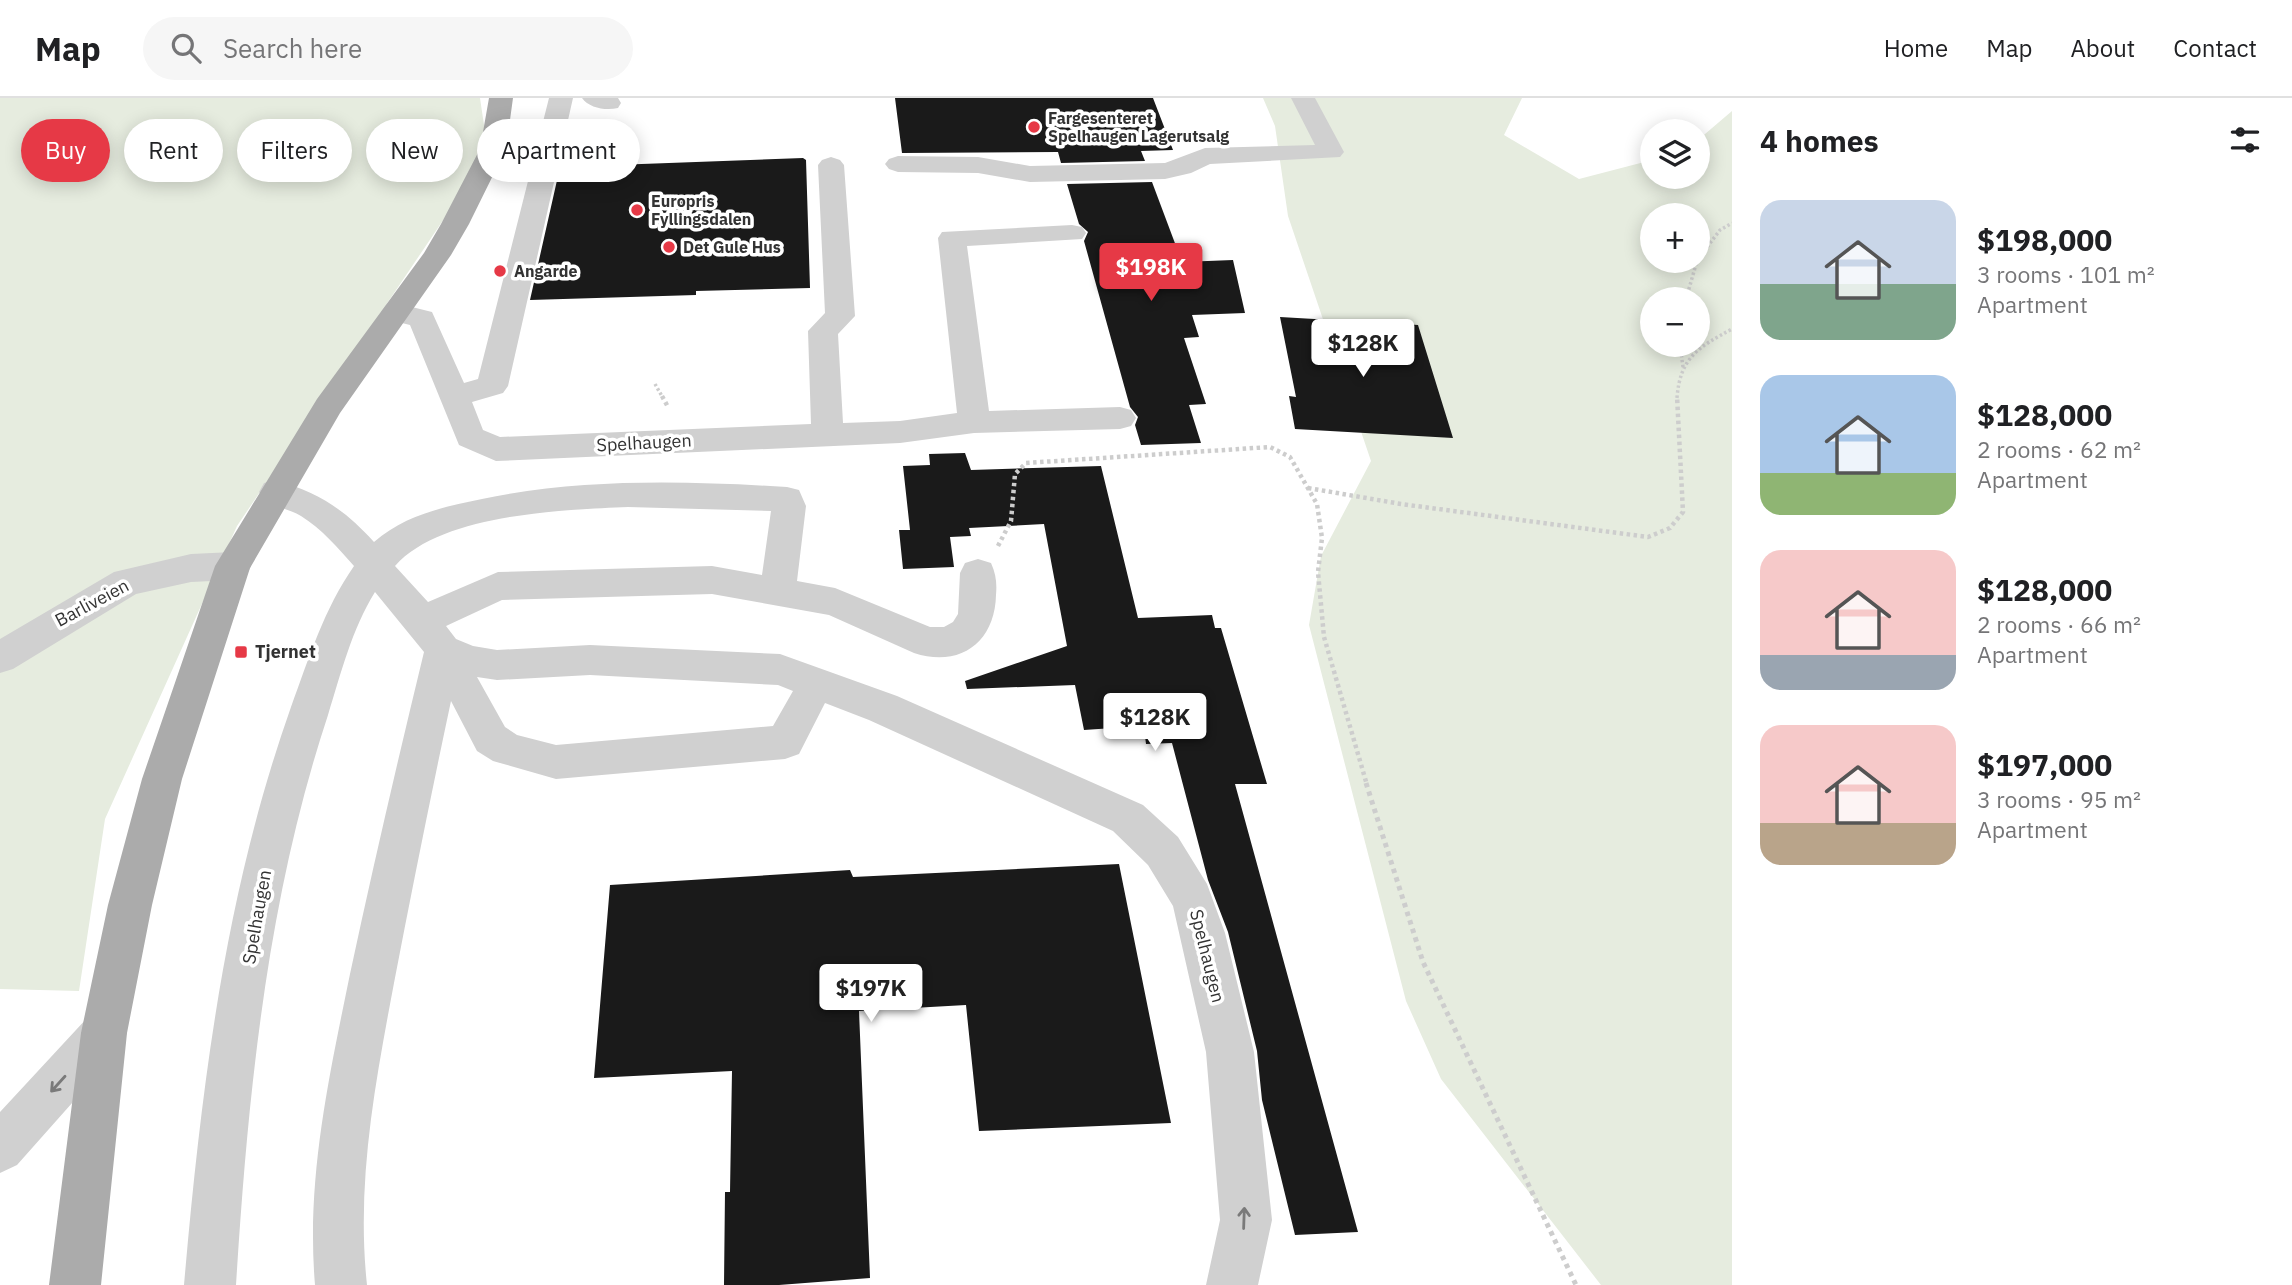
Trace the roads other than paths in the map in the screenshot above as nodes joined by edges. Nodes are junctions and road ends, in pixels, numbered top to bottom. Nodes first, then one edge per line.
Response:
1 (501, 98) edge
2 (561, 98) edge
3 (1303, 98) edge
4 (898, 164) dead end
5 (831, 165) dead end
6 (1072, 233) dead end
7 (396, 312) junction
8 (454, 396) junction
9 (1120, 418) dead end
10 (974, 422) junction
11 (827, 435) junction
12 (276, 492) junction
13 (233, 566) junction
14 (978, 573) road end
15 (778, 590) junction
16 (433, 635) junction
17 (0, 657) edge
18 (816, 684) junction
19 (104, 1033) junction
20 (0, 1148) edge
21 (75, 1285) edge
22 (210, 1285) edge
23 (341, 1285) edge
24 (1232, 1285) edge

1 - 7 main road
2 - 8 street
3 - 4 street
5 - 11 street
6 - 10 street
7 - 8 street, Spelhaugen
7 - 12 main road
8 - 11 street, Spelhaugen
9 - 10 street, Spelhaugen
10 - 11 street, Spelhaugen
12 - 13 main road
12 - 16 street, Spelhaugen
13 - 17 street, Barliveien
13 - 19 main road
14 - 15 street
15 - 16 street
15 - 22 street, Spelhaugen
16 - 18 street, Spelhaugen
16 - 18 street, Spelhaugen
16 - 23 street
24 -> 18 street, Spelhaugen
19 -> 20 street
19 - 21 main road

